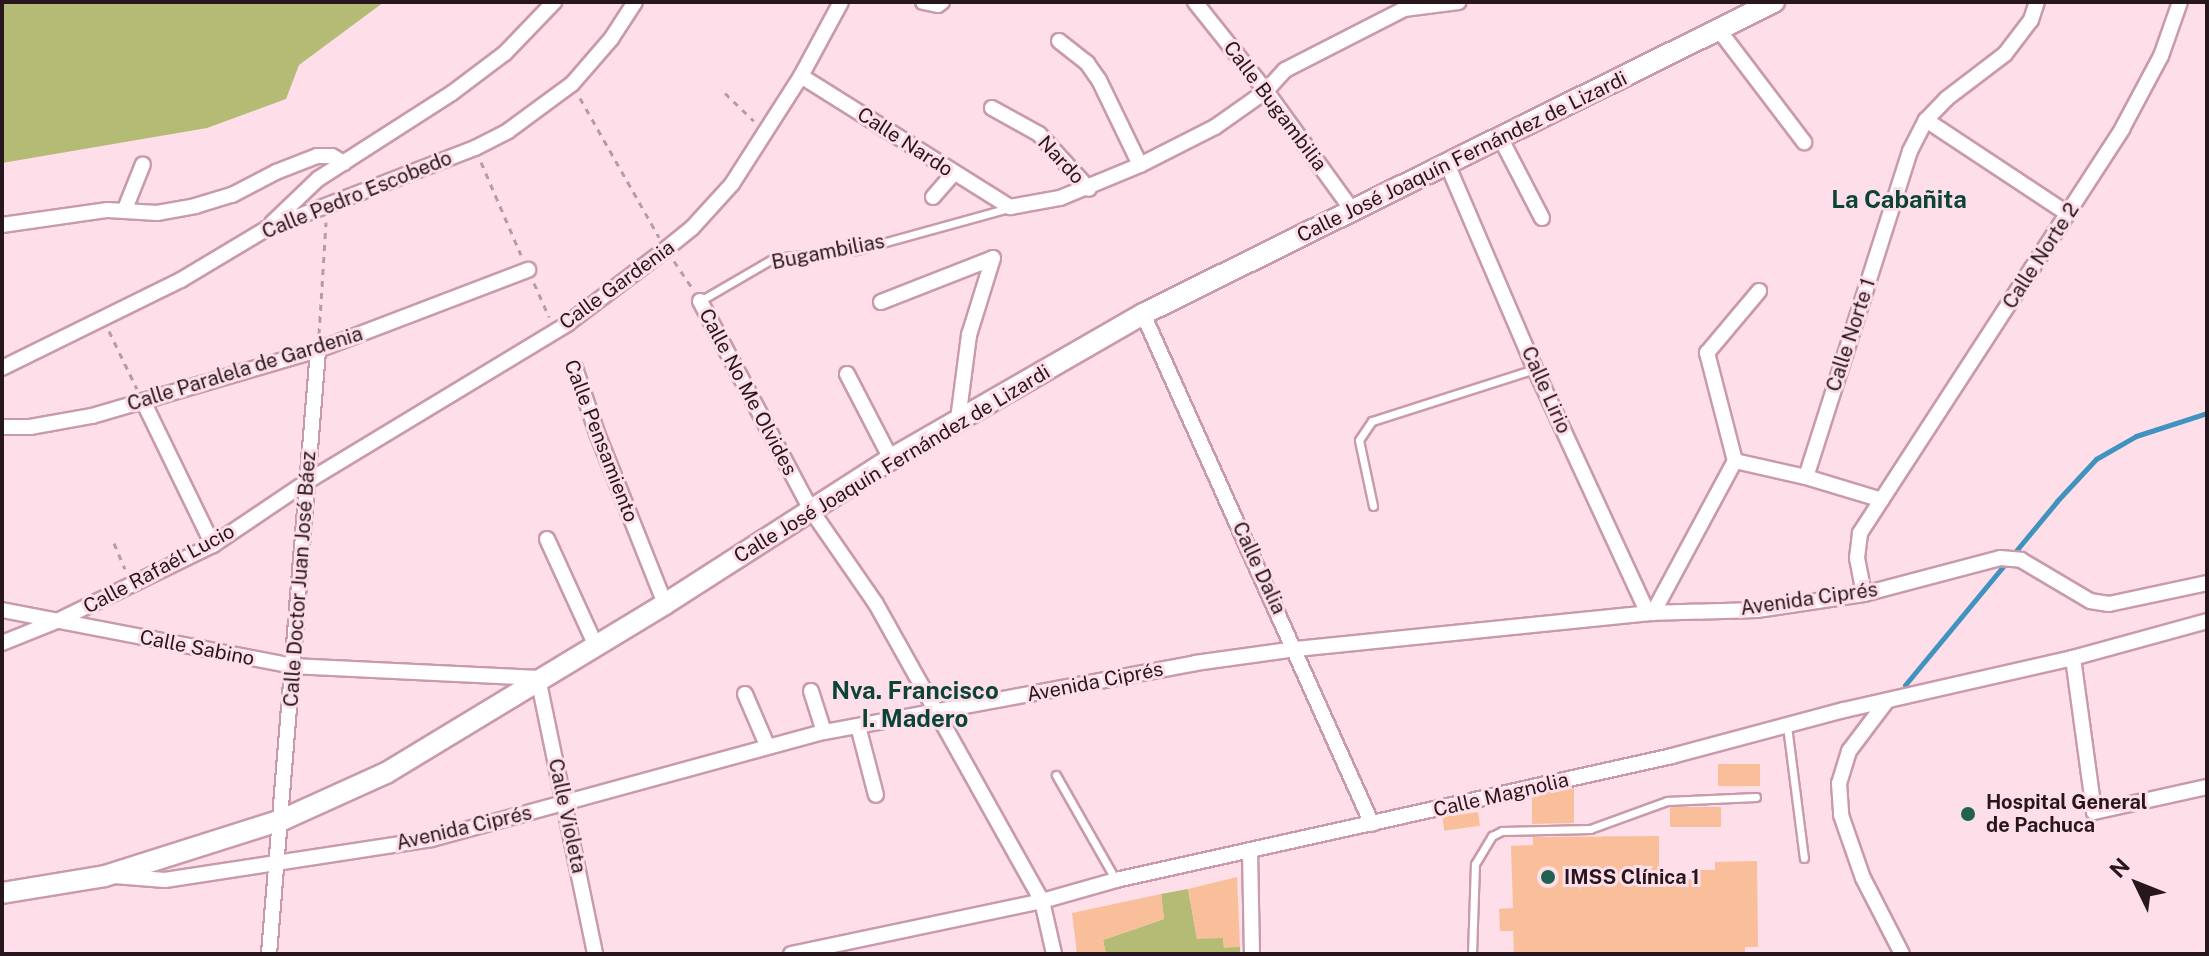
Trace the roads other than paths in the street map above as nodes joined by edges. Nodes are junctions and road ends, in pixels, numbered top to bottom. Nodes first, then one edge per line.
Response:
1 (554, 2) edge
2 (635, 2) edge
3 (841, 2) edge
4 (1195, 2) edge
5 (1459, 2) edge
6 (1773, 2) edge
7 (2037, 2) edge
8 (2180, 2) edge
9 (1719, 30) junction
10 (1059, 41) dead end
11 (801, 76) junction
12 (1266, 91) junction
13 (992, 108) dead end
14 (1926, 120) junction
15 (1501, 139) junction
16 (1804, 142) dead end
17 (344, 163) junction
18 (143, 164) dead end
19 (1140, 165) junction
20 (1448, 166) junction
21 (953, 174) junction
22 (1089, 189) junction
23 (933, 197) dead end
24 (1010, 207) junction
25 (125, 209) junction
26 (1353, 211) junction
27 (2068, 214) junction
28 (1542, 218) dead end
29 (2, 225) edge
30 (266, 229) junction
31 (528, 270) road end
32 (1759, 291) dead end
33 (700, 301) joint
34 (881, 302) dead end
35 (1143, 314) junction
36 (318, 350) junction
37 (2, 368) edge
38 (575, 368) dead end
39 (1535, 369) junction
40 (847, 374) dead end
41 (143, 401) junction
42 (958, 420) junction
43 (2, 427) edge
44 (891, 459) junction
45 (1735, 461) junction
46 (1806, 477) junction
47 (308, 481) junction
48 (1882, 500) junction
49 (1373, 506) dead end
50 (811, 510) junction
51 (547, 539) dead end
52 (213, 545) junction
53 (2207, 583) edge
54 (1864, 594) junction
55 (665, 604) junction
56 (2, 610) edge
57 (1651, 613) junction
58 (57, 621) junction
59 (2207, 621) edge
60 (2, 643) edge
61 (595, 644) junction
62 (1296, 649) junction
63 (2073, 658) junction
64 (293, 666) junction
65 (538, 678) junction
66 (811, 691) dead end
67 (745, 694) dead end
68 (1886, 702) junction
69 (936, 712) junction
70 (858, 726) junction
71 (1787, 726) junction
72 (824, 732) junction
73 (767, 745) junction
74 (1056, 775) dead end
75 (2207, 787) edge
76 (876, 795) dead end
77 (1756, 797) dead end
78 (565, 805) junction
79 (282, 820) junction
80 (1372, 824) junction
81 (1250, 851) junction
82 (1804, 858) dead end
83 (276, 863) junction
84 (105, 876) junction
85 (1116, 880) junction
86 (2, 893) edge
87 (1042, 901) junction
88 (839, 949) edge
89 (269, 954) edge
90 (595, 954) edge
91 (791, 954) edge
92 (1054, 954) edge
93 (1252, 954) edge
94 (1472, 954) edge
95 (1902, 954) edge

1 - 17 street
2 - 30 street, Calle Pedro Escobedo
3 - 11 street, Calle Gardenia
4 - 12 street, Calle Bugambilia
5 - 12 street
6 - 9 street, Calle José Joaquín Fernández de Lizardi
7 - 14 street, Calle Norte 1
8 - 27 street, Calle Norte 2
9 - 15 street, Calle José Joaquín Fernández de Lizardi
9 - 16 street
10 - 19 street
11 - 21 street, Calle Nardo
11 - 47 street, Calle Gardenia
12 - 19 street
12 - 26 street, Calle Bugambilia
13 - 22 street, Nardo
14 - 27 street
14 - 46 street, Calle Norte 1
15 - 20 street, Calle José Joaquín Fernández de Lizardi
15 - 28 street
17 - 25 street
17 - 30 street
18 - 25 street
19 - 22 street
20 - 26 street, Calle José Joaquín Fernández de Lizardi
20 - 39 street, Calle Lirio
21 - 23 street
21 - 24 street, Calle Nardo
22 - 24 street
24 - 33 lane, Bugambilias
25 - 29 street
26 - 35 street, Calle José Joaquín Fernández de Lizardi
27 - 48 street, Calle Norte 2
30 - 37 street, Calle Pedro Escobedo
31 - 36 street, Calle Paralela de Gardenia
32 - 45 street
33 - 50 street, Calle No Me Olvides
34 - 42 street
35 - 42 street, Calle José Joaquín Fernández de Lizardi
35 - 62 street, Calle Dalia
36 - 41 street, Calle Paralela de Gardenia
36 - 47 street, Calle Doctor Juan José Báez
38 - 55 street, Calle Pensamiento
39 - 49 lane
39 - 57 street, Calle Lirio
40 - 44 street
41 - 43 street, Calle Paralela de Gardenia
41 - 52 street
42 - 44 street, Calle José Joaquín Fernández de Lizardi
44 - 50 street, Calle José Joaquín Fernández de Lizardi
45 - 46 street
45 - 57 street
46 - 48 street
47 - 52 street, Calle Rafaél Lucio
47 - 64 street, Calle Doctor Juan José Báez
48 - 54 street, Calle Norte 2
50 - 55 street, Calle José Joaquín Fernández de Lizardi
50 - 69 street, Calle No Me Olvides
51 - 61 street
52 - 58 street, Calle Rafaél Lucio
53 - 54 street, Avenida Ciprés
54 - 57 street, Avenida Ciprés
55 - 61 street, Calle José Joaquín Fernández de Lizardi
56 - 58 street, Calle Sabino
57 - 62 street, Avenida Ciprés
58 - 60 street, Calle Rafaél Lucio
58 - 64 street, Calle Sabino
59 - 63 street, Calle Magnolia
61 - 65 street, Calle José Joaquín Fernández de Lizardi
62 - 69 street, Avenida Ciprés
62 - 80 street, Calle Dalia
63 - 68 street, Calle Magnolia
63 - 75 street
64 - 65 street, Calle Sabino
64 - 79 street, Calle Doctor Juan José Báez
65 - 78 street, Calle Violeta
65 - 79 street, Calle José Joaquín Fernández de Lizardi
66 - 72 street
67 - 73 street
68 - 71 street, Calle Magnolia
68 - 95 street
69 - 70 street, Avenida Ciprés
69 - 87 street, Calle No Me Olvides
70 - 72 street, Avenida Ciprés
70 - 76 street
71 - 80 street, Calle Magnolia
71 - 82 lane
72 - 73 street, Avenida Ciprés
73 - 78 street, Avenida Ciprés
74 - 85 lane
77 - 94 lane
78 - 83 street, Avenida Ciprés
78 - 90 street, Calle Violeta
79 - 83 street, Calle Doctor Juan José Báez
79 - 84 street, Calle José Joaquín Fernández de Lizardi
80 - 81 street, Calle Magnolia
81 - 85 street, Calle Magnolia
81 - 93 street
83 - 84 street, Avenida Ciprés
83 - 89 street, Calle Doctor Juan José Báez
84 - 86 street, Calle José Joaquín Fernández de Lizardi
85 - 87 street, Calle Magnolia
87 - 88 street, Calle Magnolia
87 - 92 street, Calle No Me Olvides
88 - 91 street, Calle Magnolia

